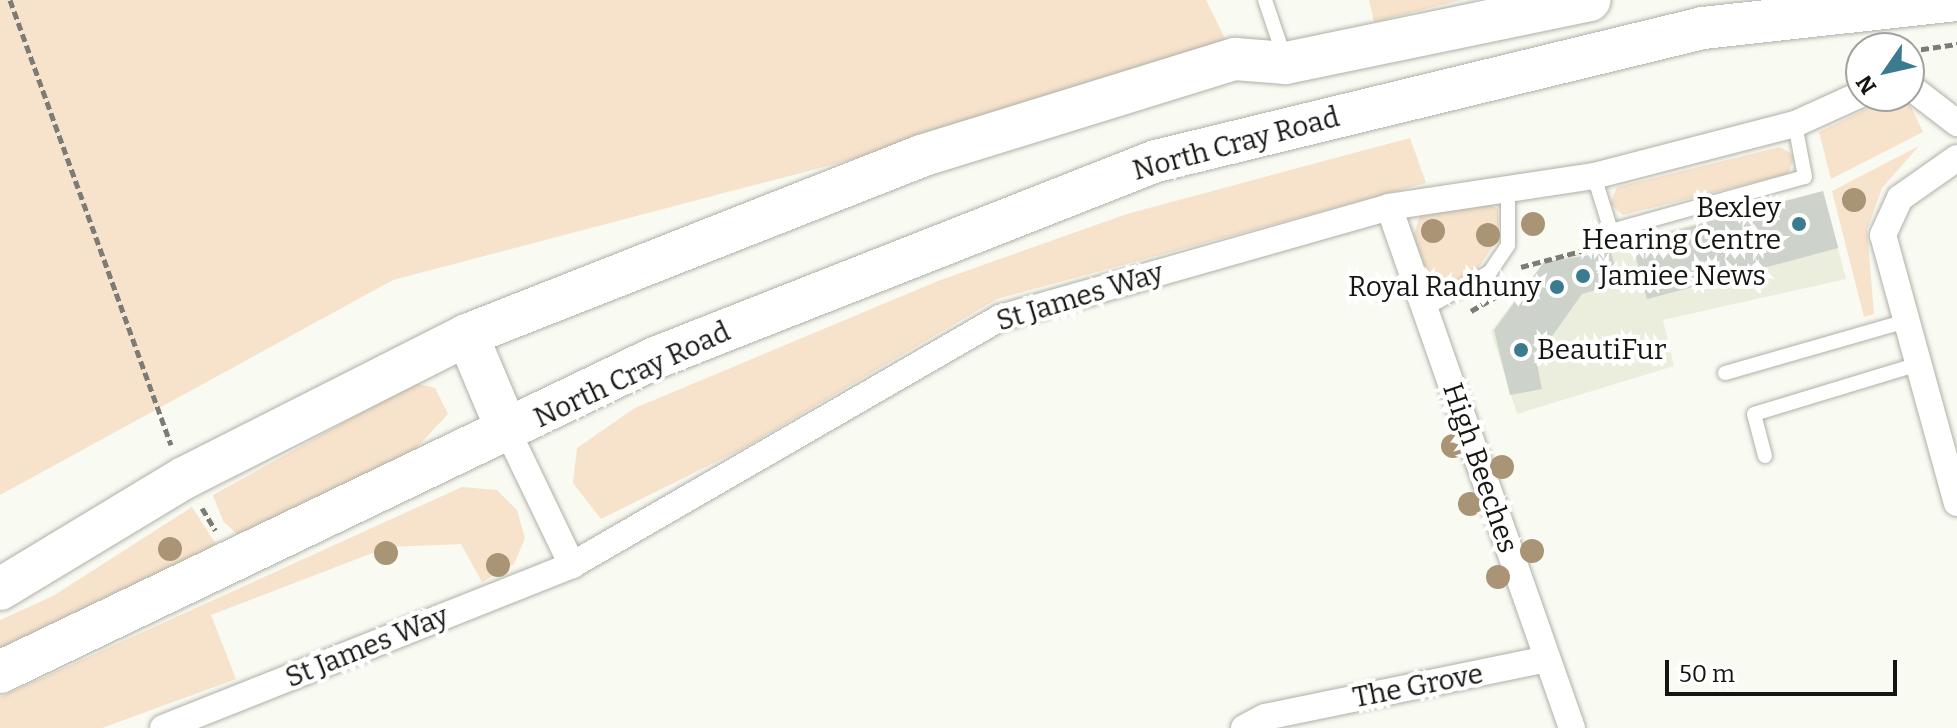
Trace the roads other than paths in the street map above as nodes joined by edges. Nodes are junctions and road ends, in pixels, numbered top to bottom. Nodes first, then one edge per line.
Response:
1 (1265, 0) edge
2 (1590, 0) edge
3 (1957, 0) edge
4 (1286, 63) junction
5 (1925, 98) edge
6 (1845, 101) edge
7 (1957, 123) edge
8 (1795, 124) junction
9 (1957, 158) edge
10 (1594, 176) junction
11 (1508, 191) junction
12 (1389, 207) junction
13 (1425, 309) junction
14 (1906, 321) junction
15 (467, 335) junction
16 (1919, 364) junction
17 (1725, 373) dead end
18 (508, 432) junction
19 (1765, 456) dead end
20 (1957, 503) edge
21 (572, 565) junction
22 (0, 589) edge
23 (1547, 659) junction
24 (0, 672) edge
25 (163, 728) edge
26 (1244, 728) edge
27 (1572, 728) edge

1 - 4 lane
2 - 4 main road
3 - 18 main road, North Cray Road
4 - 15 main road
5 - 7 street
6 - 8 street, St James Way
8 - 10 street, St James Way
8 - 10 lane
9 - 14 street
10 - 11 street, St James Way
11 - 12 street, St James Way
11 - 13 lane
12 - 13 street, High Beeches
12 - 21 street, St James Way
13 - 23 street, High Beeches
14 - 16 street
14 - 17 lane
15 - 18 main road, North Cray Road
15 - 22 main road
16 - 19 lane
16 - 20 street
18 - 21 street
18 - 24 main road, North Cray Road
21 - 25 street, St James Way
23 - 26 street, The Grove
23 - 27 street, High Beeches

